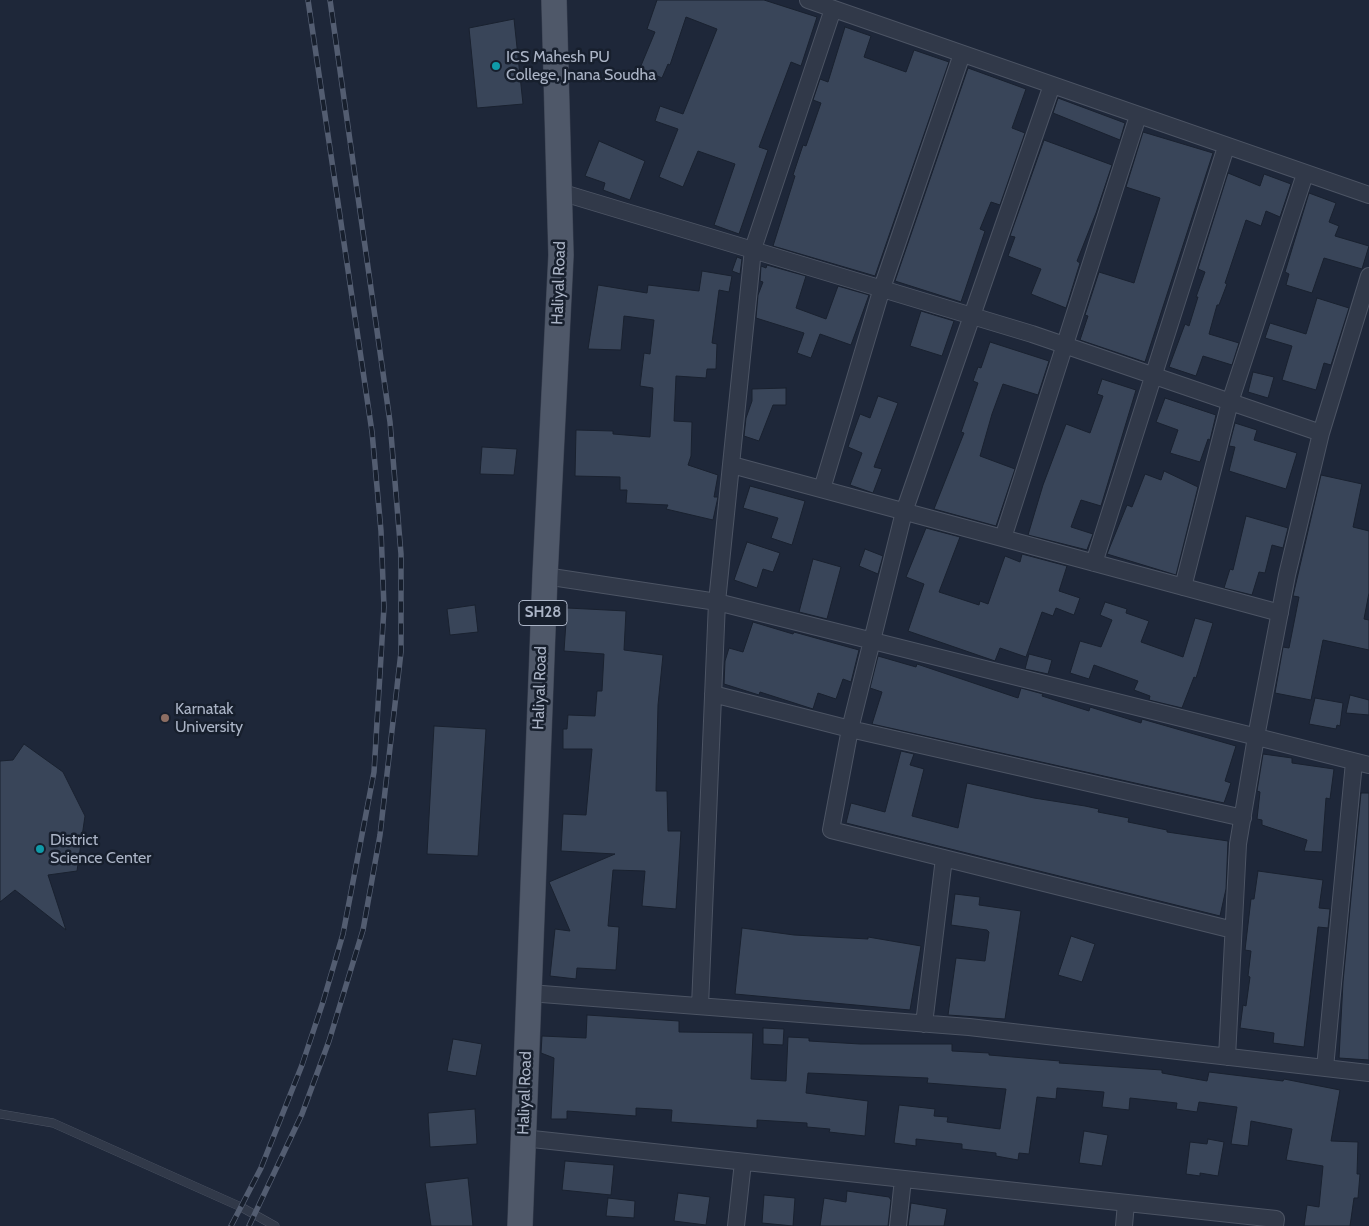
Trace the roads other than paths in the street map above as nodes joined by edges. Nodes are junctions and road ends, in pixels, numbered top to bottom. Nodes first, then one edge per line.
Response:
1 (554, 0) edge
2 (808, 0) edge
3 (832, 9) junction
4 (962, 54) junction
5 (1052, 86) junction
6 (1138, 116) junction
7 (1226, 147) junction
8 (1305, 174) junction
9 (560, 192) junction
10 (1369, 195) edge
11 (753, 249) junction
12 (1369, 276) edge
13 (882, 288) junction
14 (972, 315) junction
15 (1065, 345) junction
16 (1153, 376) junction
17 (1230, 402) junction
18 (1321, 434) junction
19 (732, 465) junction
20 (822, 489) junction
21 (904, 512) junction
22 (1003, 538) junction
23 (1094, 563) junction
24 (545, 576) junction
25 (1183, 587) junction
26 (717, 602) junction
27 (1280, 613) junction
28 (872, 641) junction
29 (713, 694) junction
30 (850, 729) junction
31 (1256, 738) junction
32 (1361, 764) edge
33 (1242, 818) junction
34 (944, 858) junction
35 (1233, 930) junction
36 (529, 993) junction
37 (700, 1006) junction
38 (924, 1024) junction
39 (1227, 1057) junction
40 (1325, 1068) junction
41 (1369, 1073) edge
42 (0, 1114) edge
43 (524, 1138) junction
44 (743, 1162) junction
45 (903, 1179) junction
46 (1126, 1203) junction
47 (274, 1226) edge
48 (520, 1226) edge
49 (736, 1226) edge
50 (898, 1226) edge
51 (1124, 1226) edge
52 (1275, 1226) edge

1 - 9 main road, Haliyal Road / SH28
2 - 3 street
3 - 4 street
3 - 11 street
4 - 5 street
4 - 13 street
5 - 6 street
5 - 14 street
6 - 7 street
6 - 15 street
7 - 8 street
7 - 16 street
8 - 10 street
8 - 17 street
9 - 11 street
9 - 24 main road, Haliyal Road / SH28
11 - 13 street
11 - 19 street
12 - 18 street
13 - 14 street
13 - 20 street
14 - 15 street
14 - 21 street
15 - 16 street
15 - 22 street
16 - 17 street
16 - 23 street
17 - 18 street
17 - 25 street
18 - 27 street
19 - 20 street
19 - 26 street
20 - 21 street
21 - 22 street
21 - 28 street
22 - 23 street
23 - 25 street
24 - 26 street
24 - 36 main road, Haliyal Road / SH28
25 - 27 street
26 - 28 street
26 - 29 street
27 - 31 street
28 - 30 street
28 - 31 street
29 - 30 street
29 - 37 street
30 - 33 street
30 - 34 street
31 - 32 street
31 - 33 street
32 - 40 street
33 - 35 street
34 - 35 street
34 - 38 street
35 - 39 street
36 - 37 street
36 - 43 main road, Haliyal Road / SH28
37 - 38 street
38 - 39 street
39 - 40 street
40 - 41 street
42 - 47 lane
43 - 44 street
43 - 48 main road, Haliyal Road / SH28
44 - 45 street
44 - 49 street
45 - 46 street
45 - 50 street
46 - 51 street
46 - 52 street

